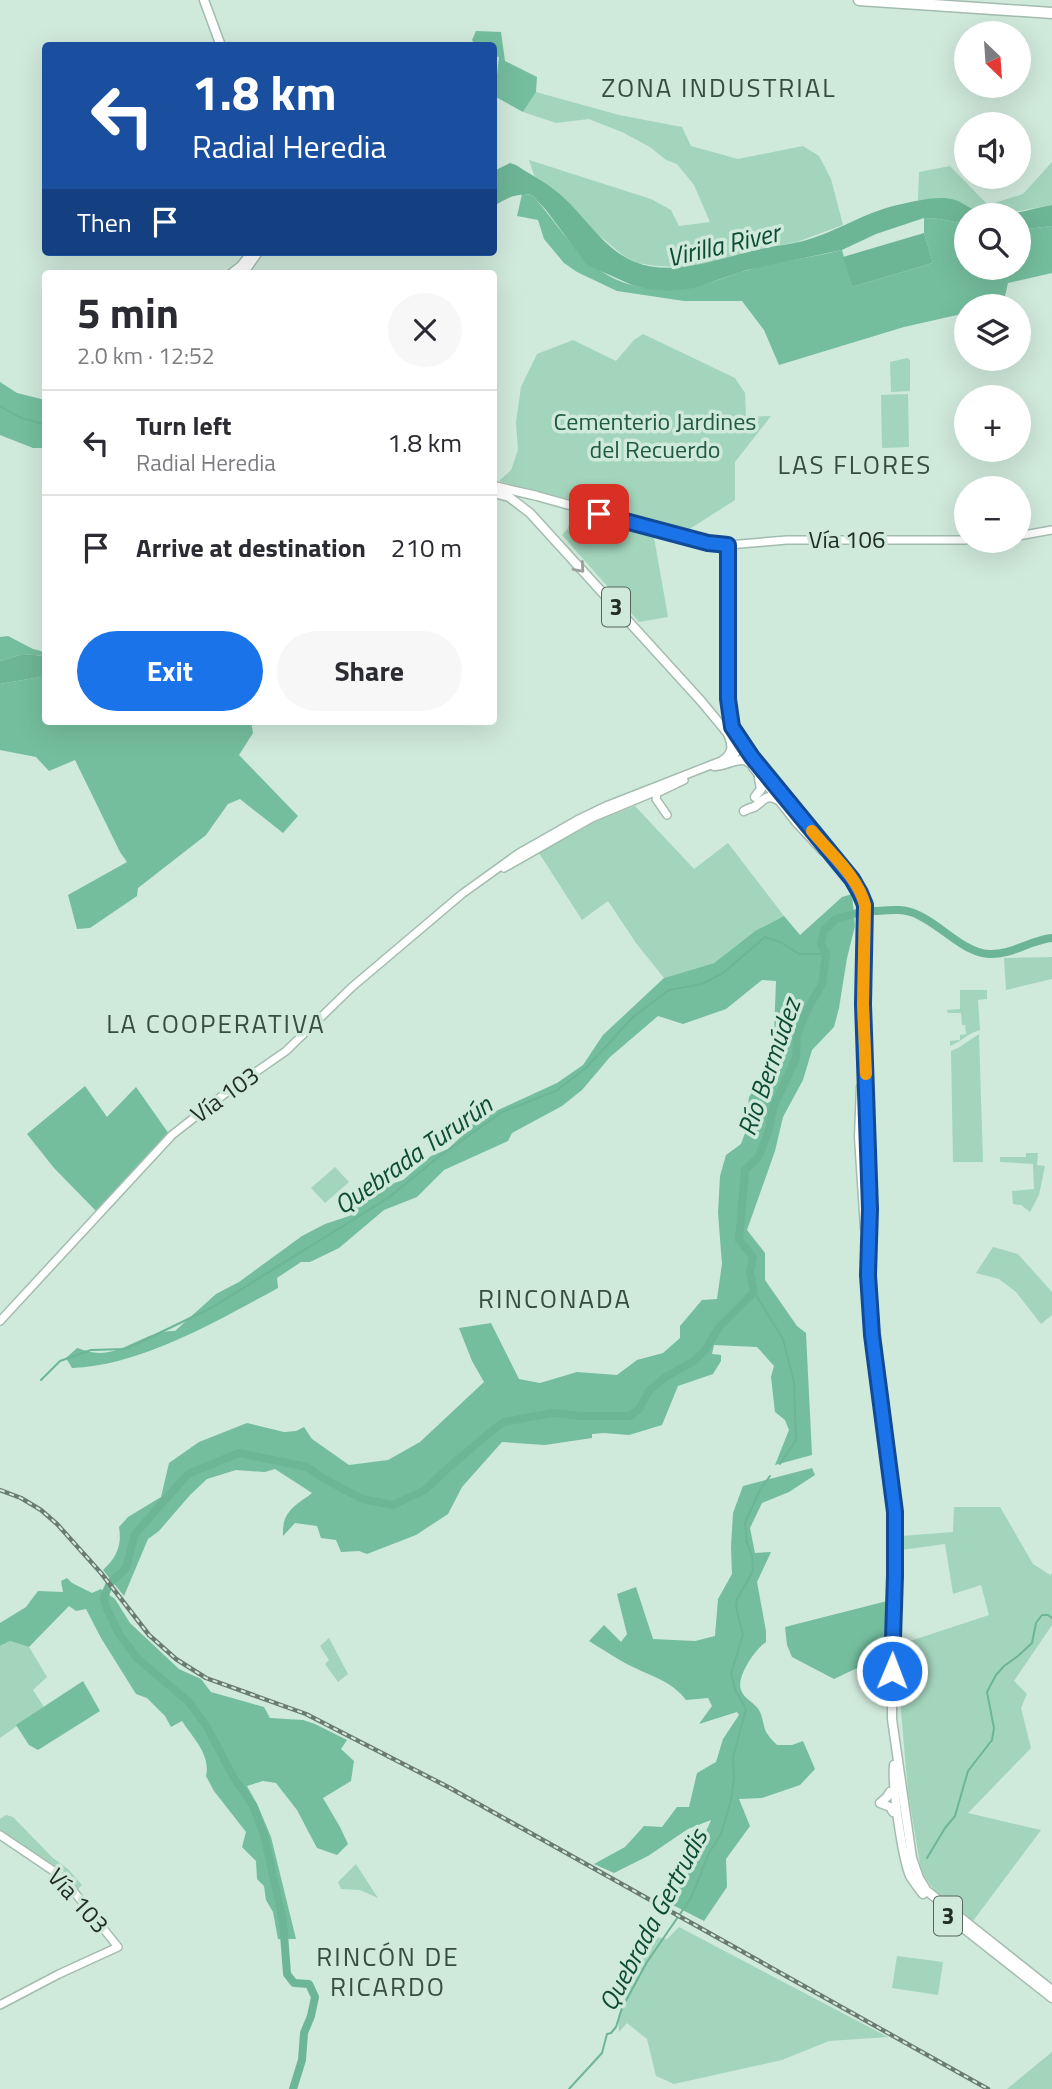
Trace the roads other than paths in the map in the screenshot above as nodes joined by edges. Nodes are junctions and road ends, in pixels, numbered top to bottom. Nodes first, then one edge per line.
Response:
1 (204, 0) edge
2 (209, 0) edge
3 (859, 0) edge
4 (952, 0) edge
5 (1052, 6) edge
6 (1052, 13) edge
7 (222, 42) edge
8 (223, 42) edge
9 (249, 256) edge
10 (255, 256) edge
11 (236, 270) edge
12 (245, 270) edge
13 (497, 487) edge
14 (497, 494) edge
15 (541, 524) junction
16 (651, 529) junction
17 (1052, 530) edge
18 (1031, 534) edge
19 (954, 540) edge
20 (728, 545) junction
21 (701, 701) junction
22 (730, 718) junction
23 (719, 722) junction
24 (736, 736) junction
25 (739, 747) junction
26 (714, 766) junction
27 (753, 766) junction
28 (691, 776) junction
29 (768, 788) junction
30 (643, 795) junction
31 (755, 797) dead end
32 (780, 802) junction
33 (744, 811) dead end
34 (667, 815) dead end
35 (559, 836) junction
36 (832, 855) junction
37 (500, 866) junction
38 (852, 879) junction
39 (468, 890) junction
40 (864, 1053) junction
41 (865, 1064) junction
42 (859, 1137) junction
43 (870, 1209) junction
44 (868, 1275) junction
45 (0, 1321) edge
46 (895, 1753) junction
47 (890, 1792) junction
48 (894, 1801) junction
49 (893, 1812) junction
50 (907, 1824) junction
51 (0, 1835) edge
52 (905, 1855) junction
53 (929, 1901) junction
54 (997, 1946) junction
55 (1007, 1959) junction
56 (1029, 1980) junction
57 (1052, 1994) edge
58 (0, 2005) edge

1 - 7 main road
2 - 8 main road
3 - 6 highway
4 - 5 highway
9 - 11 main road
10 - 12 main road
13 - 16 main road
14 - 15 main road, 3
15 - 16 main road
15 -> 21 main road, 3
16 - 20 main road
17 - 18 main road
19 - 20 main road, Vía 106
20 - 22 main road, 3
21 - 22 main road
21 - 23 main road, 3
22 - 24 main road, 3
23 - 25 main road, 3
23 - 30 main road
24 - 25 main road
24 - 36 main road, 3
25 - 26 main road, Vía 103
25 - 27 main road, 3
26 - 27 main road
26 - 28 main road, Vía 103
27 - 29 main road, 3
27 - 31 main road
28 - 30 main road, Vía 103
28 - 34 main road
29 - 32 main road, 3
29 - 36 main road
30 - 35 main road, Vía 103
30 - 37 main road, Vía 103
32 - 33 main road
32 - 38 main road, 3
35 - 37 main road
35 - 39 main road, Vía 103
36 - 38 main road, 3
37 - 39 main road, Vía 103
38 - 40 main road, 3
39 - 45 main road, Vía 103
40 - 41 main road, 3
40 - 42 main road
41 - 42 main road
41 - 43 main road, 3
42 - 43 main road
42 - 44 main road
43 - 44 main road, 3
44 - 46 main road, 3
46 - 47 main road
46 - 48 main road, 3
46 - 50 main road, 3
47 - 48 main road
47 - 49 main road
48 - 49 main road
48 - 50 main road
48 - 52 main road, 3
49 - 52 main road
50 - 54 main road, 3
51 - 58 main road, Vía 103
52 - 53 main road, 3
53 - 54 main road
53 - 56 main road, 3
54 - 55 main road
54 - 57 main road, 3
55 - 56 main road
55 - 57 main road
56 - 57 main road, 3

